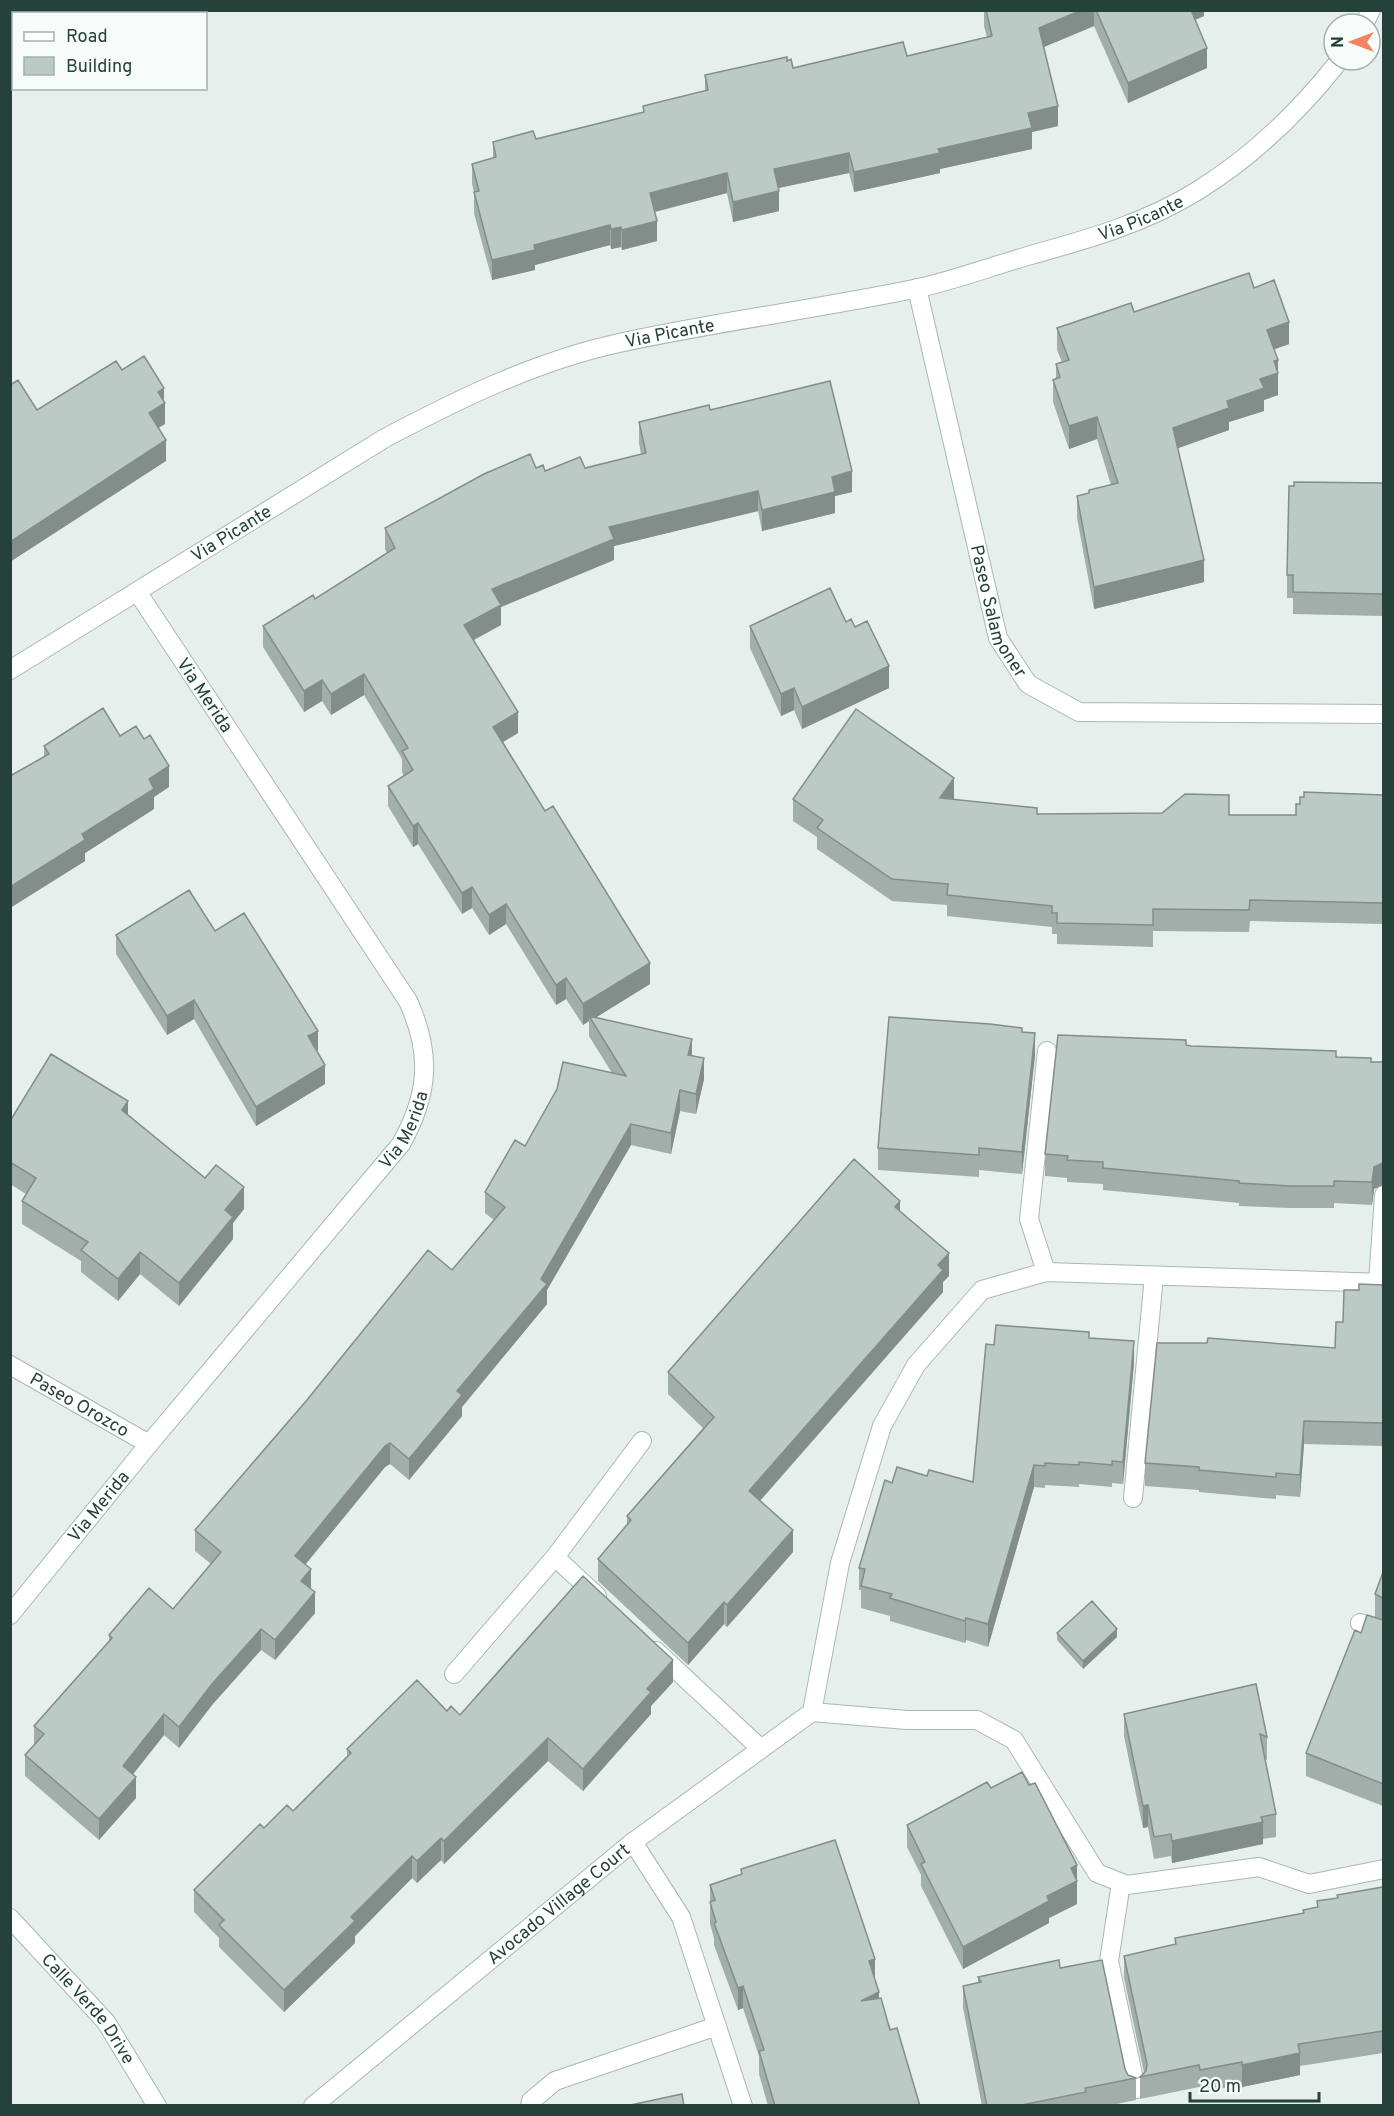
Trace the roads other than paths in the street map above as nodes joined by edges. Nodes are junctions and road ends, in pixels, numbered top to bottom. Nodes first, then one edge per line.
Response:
1 (1331, 72) edge
2 (917, 288) junction
3 (138, 593) junction
4 (10, 670) edge
5 (1383, 714) edge
6 (1047, 1051) dead end
7 (1383, 1195) edge
8 (1046, 1272) junction
9 (1154, 1276) junction
10 (1381, 1283) edge
11 (10, 1365) edge
12 (642, 1441) dead end
13 (149, 1444) junction
14 (1133, 1498) dead end
15 (555, 1557) junction
16 (606, 1605) edge
17 (10, 1615) edge
18 (1360, 1623) dead end
19 (1383, 1632) edge
20 (640, 1636) edge
21 (454, 1674) dead end
22 (812, 1712) junction
23 (760, 1748) junction
24 (633, 1842) junction
25 (1383, 1869) edge
26 (1121, 1883) junction
27 (10, 1918) edge
28 (717, 2026) junction
29 (1136, 2089) dead end
30 (157, 2106) edge
31 (313, 2106) edge
32 (530, 2106) edge
33 (743, 2106) edge

1 - 2 street, Via Picante
2 - 3 street, Via Picante
2 - 5 street, Paseo Salamoner
3 - 4 street, Via Picante
3 - 13 street, Via Merida
6 - 8 street
7 - 10 street
8 - 9 street
8 - 22 street
9 - 10 street
9 - 14 street
11 - 13 street, Paseo Orozco
12 - 15 street
13 - 17 street, Via Merida
15 - 16 street
15 - 21 street
18 - 19 street
20 - 23 street
22 - 23 street, Avocado Village Court
22 - 26 street
23 - 24 street, Avocado Village Court
24 - 28 street
24 - 31 street, Avocado Village Court
25 - 26 street
26 - 29 street
27 - 30 street, Calle Verde Drive
28 - 32 street
28 - 33 street

